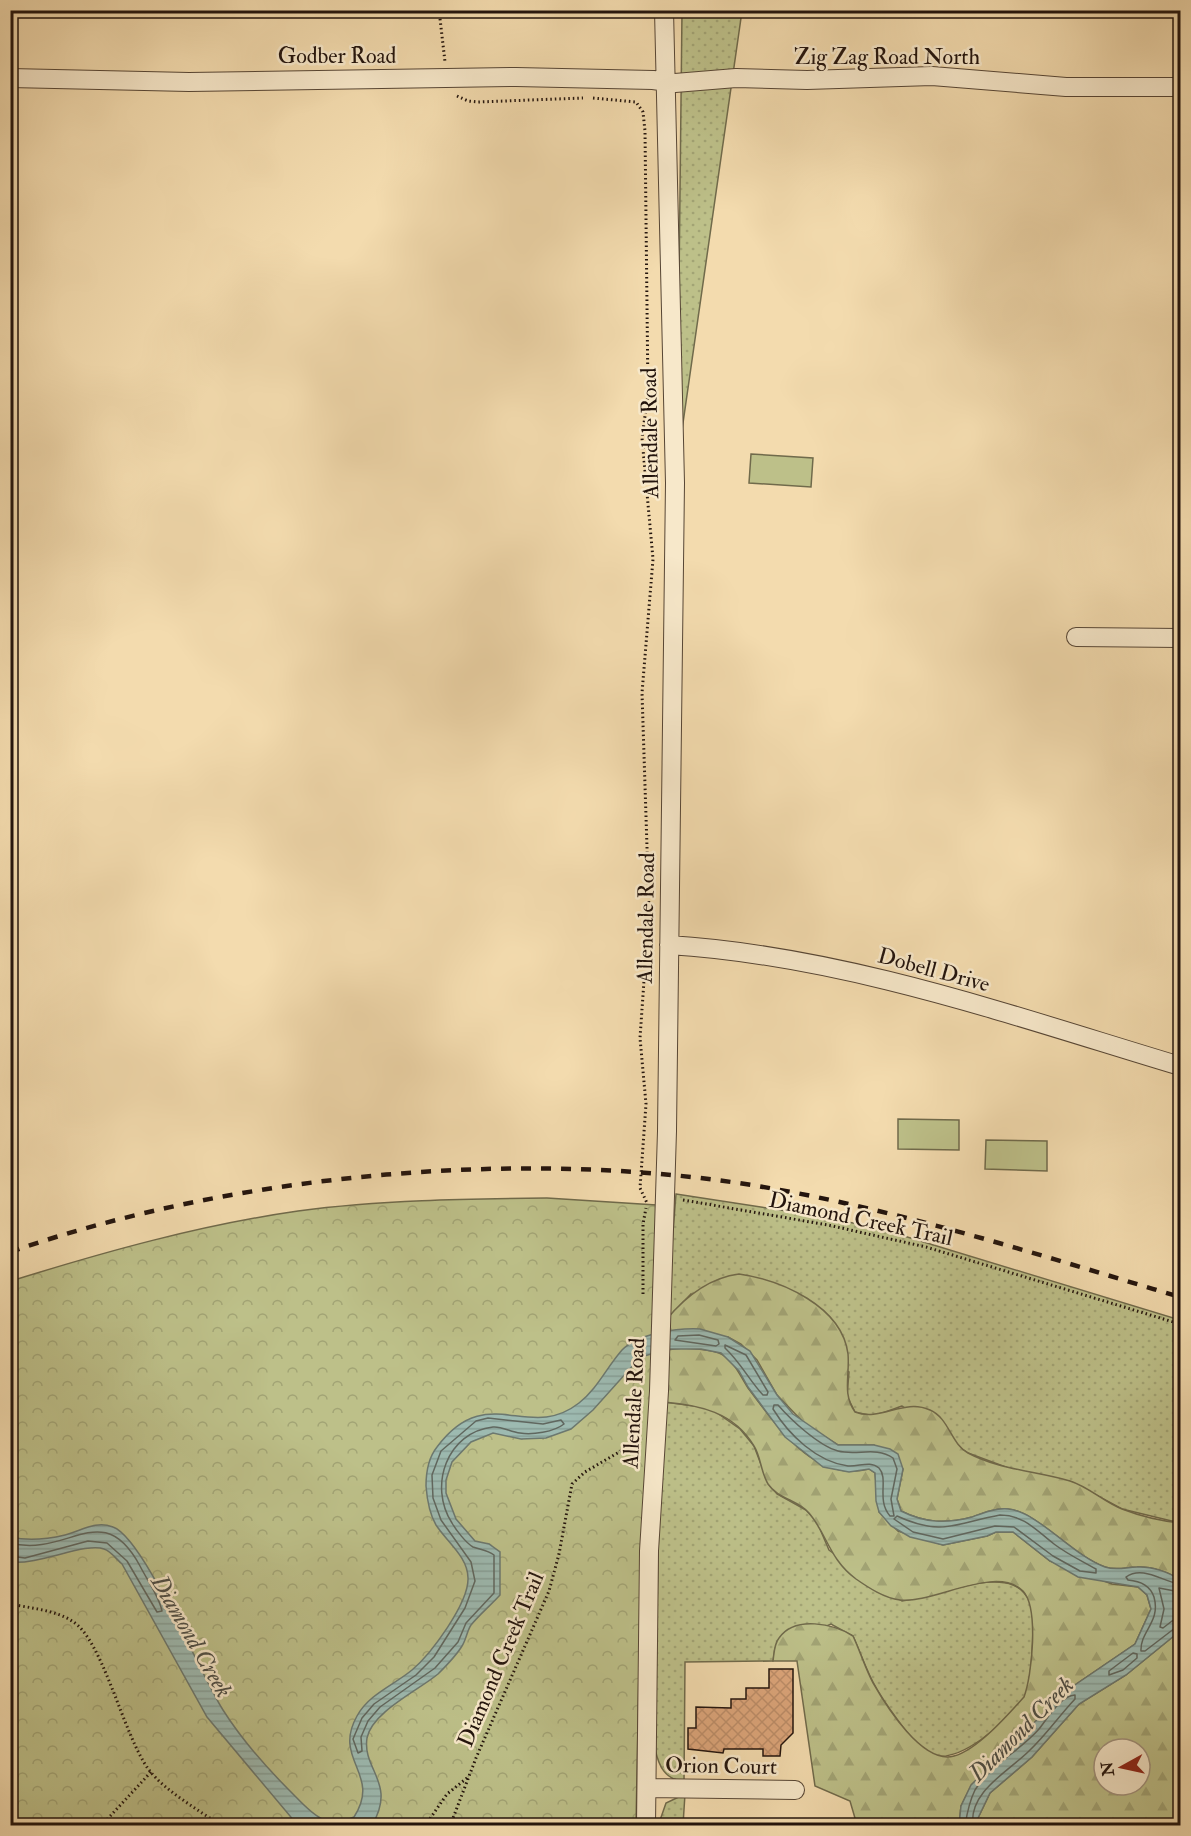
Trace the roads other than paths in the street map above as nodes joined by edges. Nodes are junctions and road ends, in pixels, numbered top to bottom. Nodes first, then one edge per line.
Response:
1 (664, 10) edge
2 (10, 78) edge
3 (664, 81) junction
4 (1180, 87) edge
5 (1076, 637) dead end
6 (1180, 638) edge
7 (669, 945) junction
8 (1180, 1066) edge
9 (647, 1788) junction
10 (795, 1790) dead end
11 (646, 1826) edge

1 - 3 street, Allendale Road
2 - 3 street, Godber Road
3 - 4 street, Zig Zag Road North
3 - 7 street, Allendale Road
5 - 6 street
7 - 8 street, Dobell Drive
7 - 9 street, Allendale Road
9 - 10 street, Orion Court
9 - 11 street, Allendale Road

